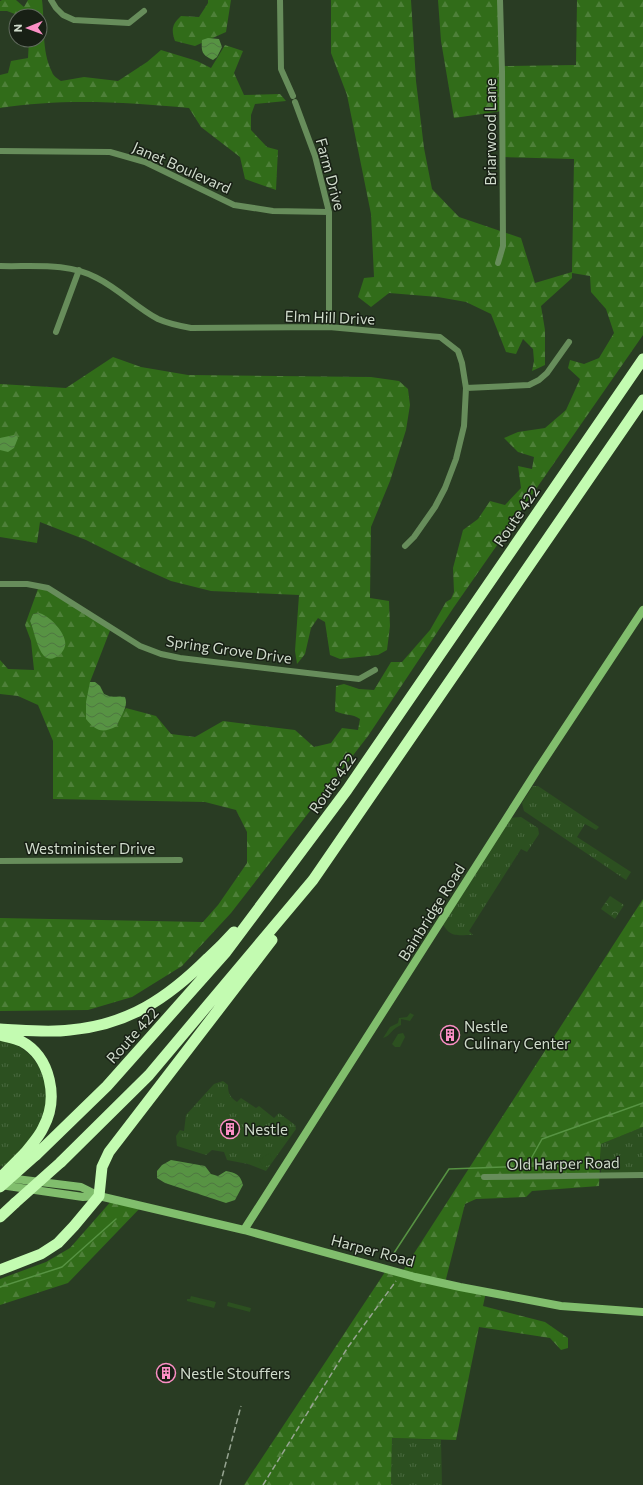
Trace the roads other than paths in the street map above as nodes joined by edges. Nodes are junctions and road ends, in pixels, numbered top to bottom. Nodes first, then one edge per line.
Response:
1 (51, 0) edge
2 (280, 0) edge
3 (500, 0) edge
4 (144, 11) dead end
5 (0, 151) edge
6 (329, 212) junction
7 (498, 263) dead end
8 (0, 266) edge
9 (79, 270) junction
10 (329, 327) junction
11 (56, 332) dead end
12 (569, 342) dead end
13 (643, 359) edge
14 (466, 388) junction
15 (643, 400) edge
16 (405, 546) dead end
17 (0, 584) edge
18 (643, 610) edge
19 (375, 670) dead end
20 (317, 831) junction
21 (180, 860) dead end
22 (0, 861) edge
23 (313, 880) junction
24 (0, 1029) edge
25 (0, 1035) edge
26 (643, 1175) edge
27 (484, 1177) dead end
28 (1, 1180) edge
29 (99, 1196) junction
30 (0, 1217) edge
31 (244, 1230) junction
32 (0, 1270) edge
33 (643, 1312) edge

1 - 4 street
2 - 6 street, Farm Drive
3 - 7 street, Briarwood Lane
5 - 6 street, Janet Boulevard
6 - 10 street, Farm Drive
8 - 9 street, Elm Hill Drive
9 - 10 street, Elm Hill Drive
9 - 11 street
10 - 14 street, Elm Hill Drive
12 - 14 street
13 - 20 highway, Route 422
14 - 16 street, Elm Hill Drive
15 - 23 highway
17 - 19 street, Spring Grove Drive
18 - 31 street, Bainbridge Road
20 - 24 highway
20 - 28 highway, Route 422, bridge
21 - 22 street, Westminister Drive
23 - 29 highway
23 - 30 highway, bridge
25 - 28 highway, bridge
26 - 27 street, Old Harper Road
28 - 29 street, Harper Road
29 - 31 street, Harper Road
29 - 32 highway
31 - 33 street, Harper Road

